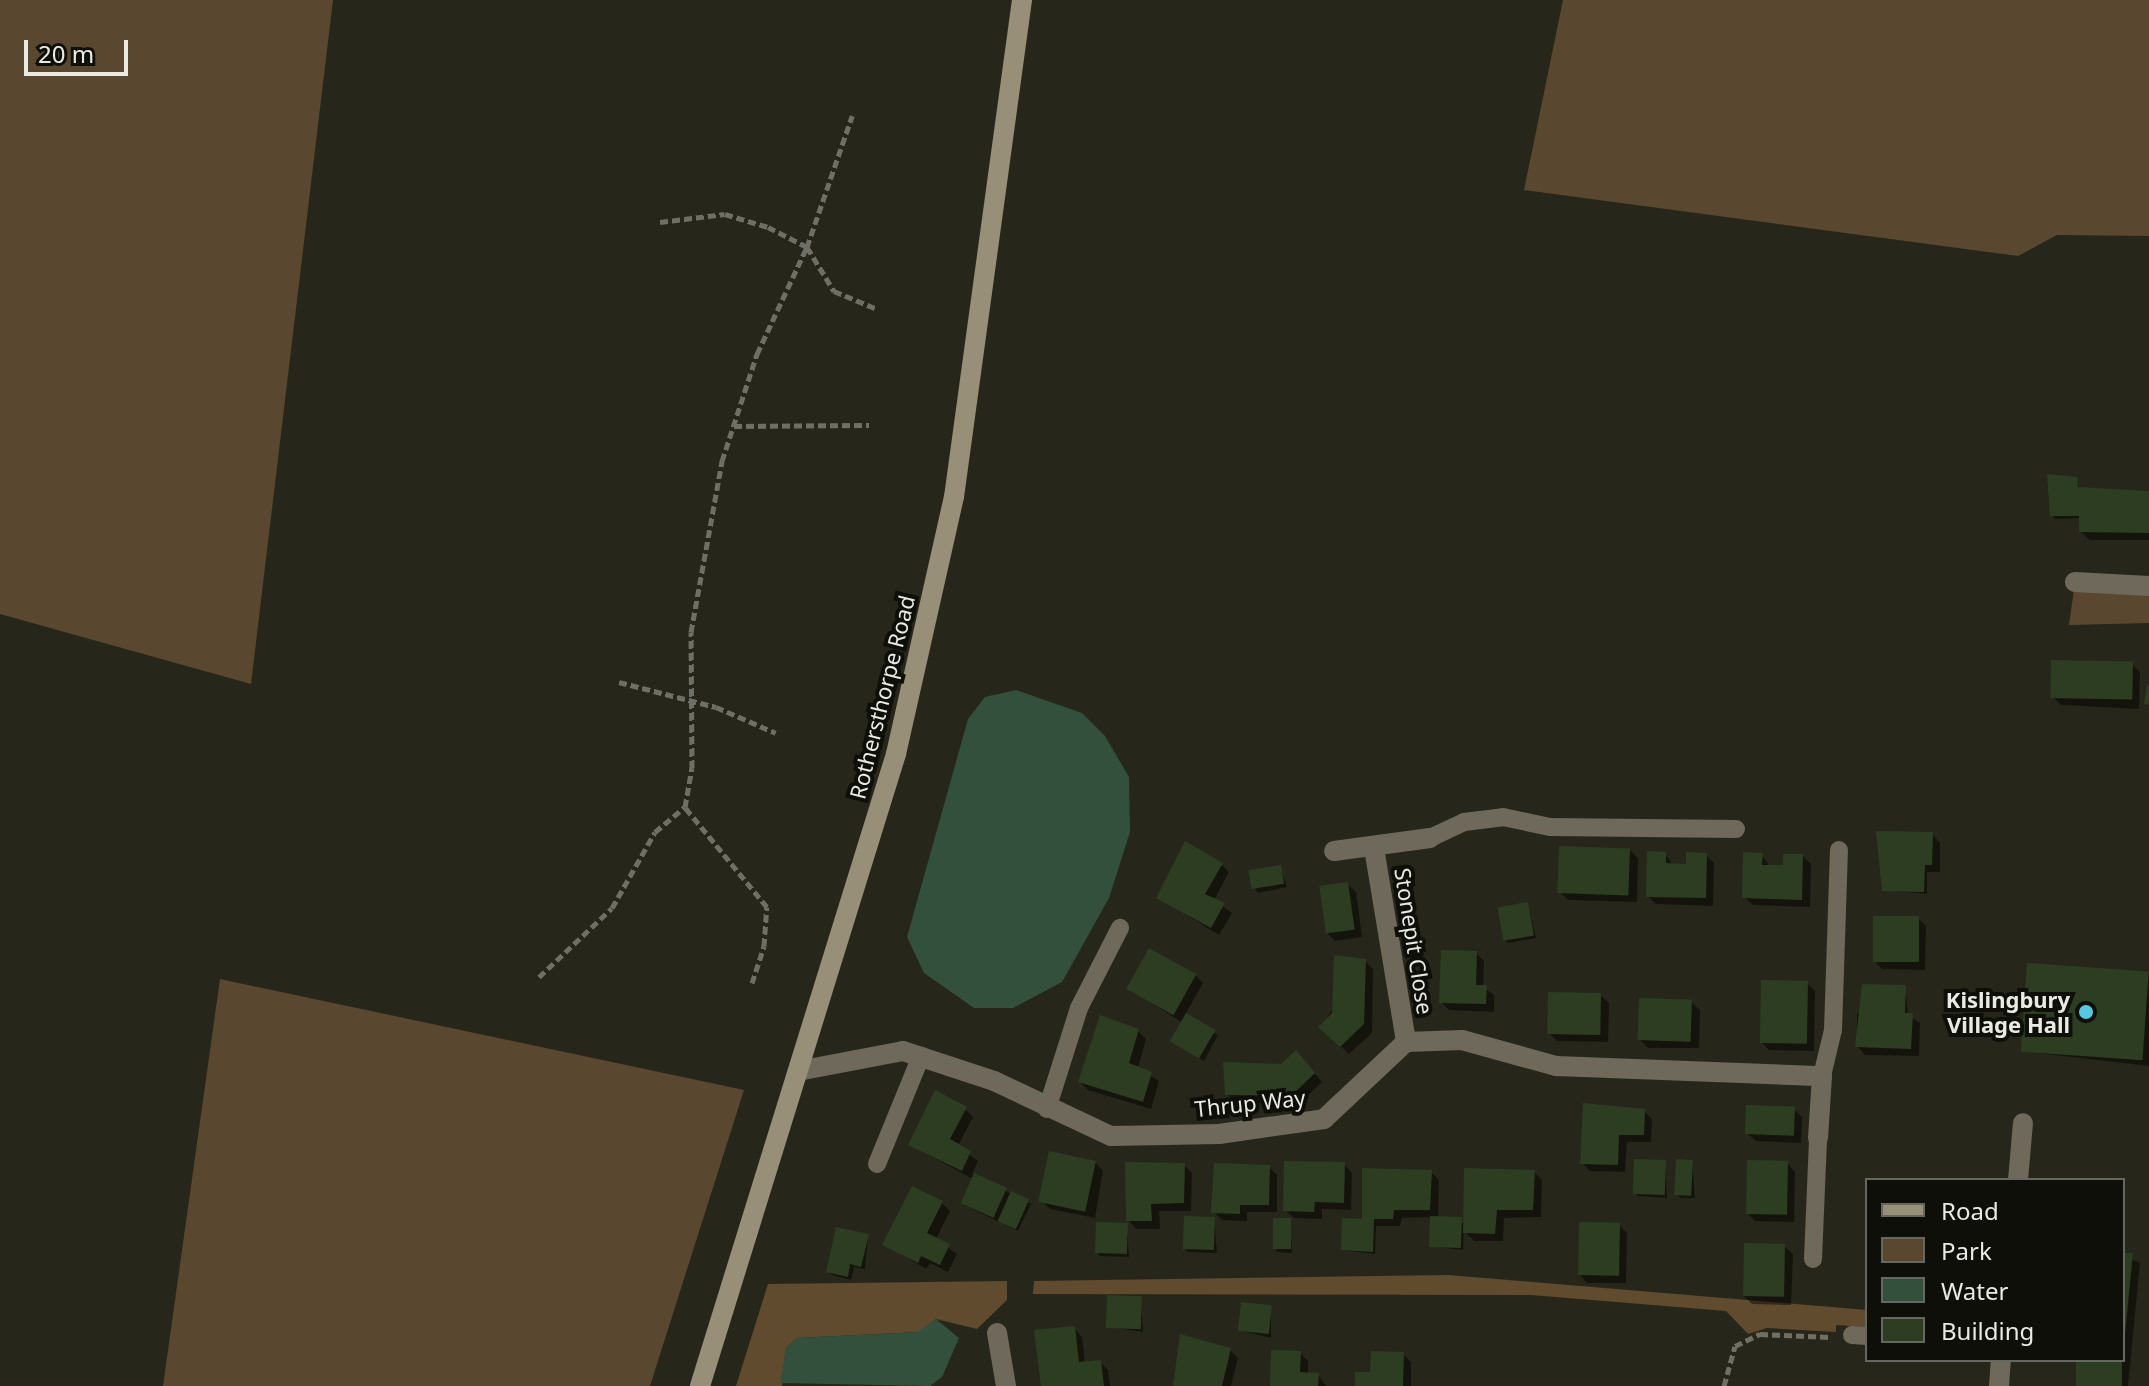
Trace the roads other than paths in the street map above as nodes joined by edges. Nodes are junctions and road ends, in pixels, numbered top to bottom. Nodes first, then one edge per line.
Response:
1 (1022, 0) edge
2 (2075, 582) dead end
3 (2149, 586) edge
4 (1736, 829) dead end
5 (1430, 838) joint
6 (1374, 848) junction
7 (1839, 850) dead end
8 (1334, 851) dead end
9 (1120, 928) dead end
10 (1406, 1042) junction
11 (921, 1056) junction
12 (798, 1071) junction
13 (1822, 1076) junction
14 (1047, 1109) junction
15 (2023, 1123) dead end
16 (1818, 1138) joint
17 (877, 1164) dead end
18 (2018, 1178) edge
19 (1813, 1259) dead end
20 (997, 1333) dead end
21 (2001, 1362) edge
22 (700, 1386) edge
23 (1006, 1386) edge
24 (1999, 1386) edge

1 - 12 street, Rothersthorpe Road
2 - 3 street
4 - 5 lane
5 - 6 street, Stonepit Close
6 - 8 street, Stonepit Close
6 - 10 street, Stonepit Close
7 - 13 lane
9 - 14 lane
10 - 13 street
10 - 14 street, Thrup Way
11 - 12 street, Thrup Way
11 - 14 street, Thrup Way
11 - 17 lane
12 - 22 street, Rothersthorpe Road
13 - 16 street
15 - 18 street
16 - 19 lane
20 - 23 street
21 - 24 street

